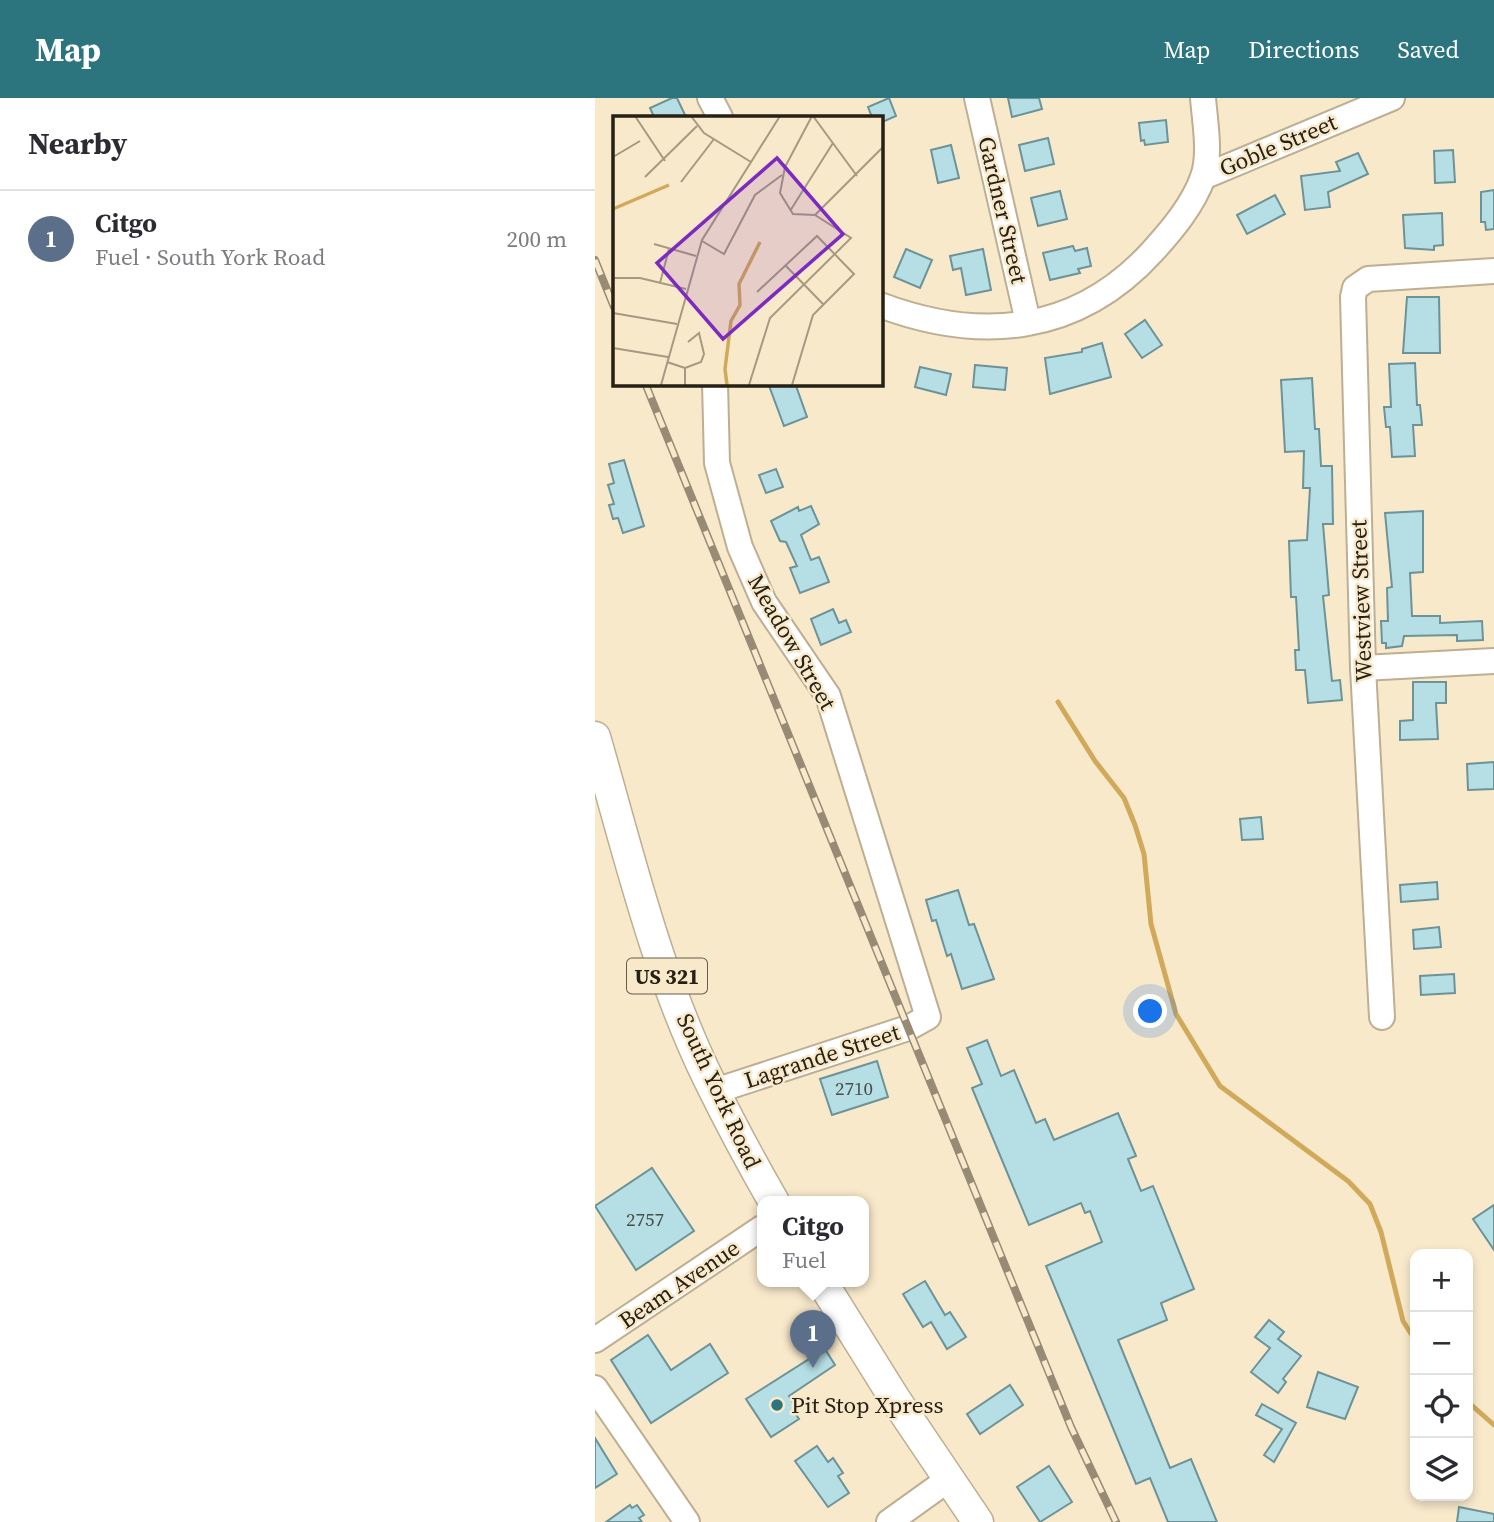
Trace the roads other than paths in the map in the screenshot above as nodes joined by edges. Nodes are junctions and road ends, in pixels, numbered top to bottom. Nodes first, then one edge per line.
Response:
1 (710, 98) edge
2 (977, 98) edge
3 (1203, 98) edge
4 (1392, 98) edge
5 (719, 116) edge
6 (1203, 177) junction
7 (1494, 271) edge
8 (882, 305) edge
9 (1028, 322) junction
10 (715, 385) edge
11 (1494, 661) edge
12 (1363, 668) junction
13 (595, 737) edge
14 (927, 1017) joint
15 (1382, 1017) dead end
16 (715, 1091) junction
17 (771, 1196) edge
18 (757, 1231) edge
19 (825, 1287) edge
20 (595, 1340) edge
21 (595, 1388) edge
22 (949, 1479) junction
23 (687, 1522) edge
24 (889, 1522) edge
25 (978, 1522) edge

1 - 5 street
2 - 9 street, Gardner Street
3 - 6 street
4 - 6 street, Goble Street
6 - 9 street
7 - 12 street, Westview Street
8 - 9 street
10 - 14 street, Meadow Street
11 - 12 street
12 - 15 street, Westview Street
13 - 16 main road, South York Road / US 321
14 - 16 street, Lagrande Street
16 - 17 main road, South York Road / US 321
18 - 20 street, Beam Avenue
19 - 22 main road
21 - 23 street
22 - 24 street
22 - 25 main road

